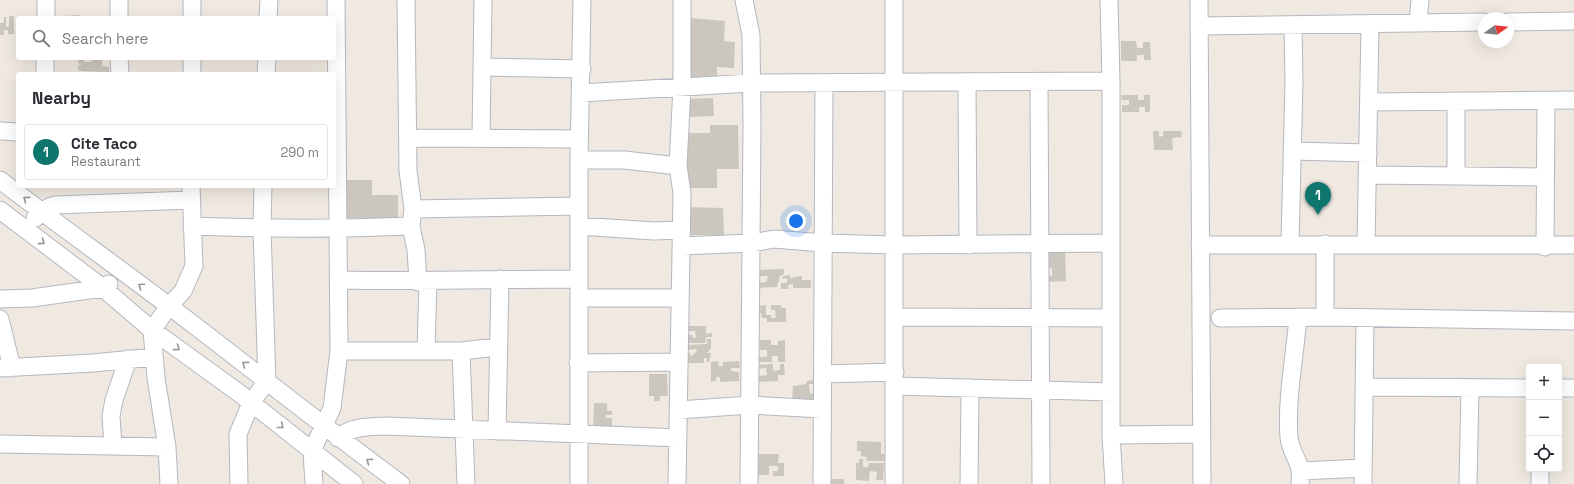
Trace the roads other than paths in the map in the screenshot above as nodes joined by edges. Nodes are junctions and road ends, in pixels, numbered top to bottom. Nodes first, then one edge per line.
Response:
1 (46, 0) edge
2 (119, 0) edge
3 (192, 0) edge
4 (268, 0) edge
5 (336, 0) edge
6 (406, 0) edge
7 (483, 0) edge
8 (582, 0) edge
9 (682, 0) edge
10 (744, 0) edge
11 (894, 0) edge
12 (1109, 0) edge
13 (1199, 0) edge
14 (1420, 0) edge
15 (46, 16) edge
16 (119, 16) edge
17 (192, 16) edge
18 (268, 16) edge
19 (1574, 21) edge
20 (1478, 22) edge
21 (1514, 22) edge
22 (1418, 23) junction
23 (1370, 24) junction
24 (1293, 25) junction
25 (1199, 26) junction
26 (45, 60) edge
27 (119, 60) edge
28 (192, 60) edge
29 (267, 60) edge
30 (482, 67) junction
31 (582, 69) junction
32 (45, 72) edge
33 (120, 72) edge
34 (192, 72) edge
35 (266, 72) edge
36 (1111, 81) junction
37 (967, 82) junction
38 (1039, 82) junction
39 (751, 83) junction
40 (824, 84) junction
41 (895, 84) junction
42 (682, 87) junction
43 (581, 93) junction
44 (1574, 100) edge
45 (1546, 101) junction
46 (1369, 102) junction
47 (1456, 102) junction
48 (0, 131) edge
49 (16, 132) edge
50 (408, 138) junction
51 (481, 138) junction
52 (580, 139) junction
53 (1293, 151) junction
54 (1368, 153) junction
55 (579, 160) junction
56 (678, 166) junction
57 (1368, 174) junction
58 (1456, 174) junction
59 (1545, 177) junction
60 (0, 180) edge
61 (263, 188) edge
62 (191, 193) edge
63 (579, 206) junction
64 (413, 209) junction
65 (0, 210) edge
66 (42, 212) junction
67 (192, 226) junction
68 (411, 226) junction
69 (579, 226) junction
70 (24, 228) junction
71 (262, 229) junction
72 (338, 229) junction
73 (681, 238) junction
74 (752, 243) junction
75 (823, 243) junction
76 (1110, 243) junction
77 (1290, 244) junction
78 (1325, 244) junction
79 (894, 245) junction
80 (968, 245) junction
81 (1040, 245) junction
82 (1200, 245) junction
83 (1366, 245) junction
84 (1574, 245) edge
85 (1544, 247) junction
86 (124, 274) junction
87 (500, 279) junction
88 (340, 280) junction
89 (579, 280) junction
90 (423, 282) junction
91 (103, 288) junction
92 (579, 298) junction
93 (680, 298) junction
94 (0, 299) edge
95 (169, 306) junction
96 (895, 317) junction
97 (1040, 317) junction
98 (1298, 317) junction
99 (1325, 317) junction
100 (1111, 318) junction
101 (1220, 318) dead end
102 (1365, 318) junction
103 (0, 319) edge
104 (1574, 320) edge
105 (152, 330) junction
106 (497, 347) junction
107 (426, 350) junction
108 (339, 351) junction
109 (461, 351) junction
110 (154, 357) junction
111 (128, 359) junction
112 (679, 362) junction
113 (578, 363) junction
114 (6, 368) edge
115 (823, 374) junction
116 (895, 379) junction
117 (267, 381) junction
118 (1365, 387) junction
119 (970, 388) junction
120 (1470, 388) junction
121 (1526, 388) edge
122 (1562, 388) edge
123 (1574, 388) edge
124 (1040, 389) junction
125 (1111, 392) junction
126 (251, 403) junction
127 (750, 405) junction
128 (822, 409) junction
129 (679, 410) junction
130 (324, 428) junction
131 (464, 431) junction
132 (498, 431) junction
133 (578, 434) junction
134 (1201, 434) junction
135 (1111, 435) junction
136 (338, 438) junction
137 (678, 438) junction
138 (0, 444) edge
139 (113, 446) junction
140 (167, 447) junction
141 (312, 452) junction
142 (1540, 472) edge
143 (1363, 476) edge
144 (1301, 478) edge
145 (169, 484) edge
146 (239, 484) edge
147 (314, 484) edge
148 (354, 484) edge
149 (400, 484) edge
150 (466, 484) edge
151 (579, 484) edge
152 (677, 484) edge
153 (749, 484) edge
154 (822, 484) edge
155 (894, 484) edge
156 (969, 484) edge
157 (1040, 484) edge
158 (1114, 484) edge
159 (1202, 484) edge
160 (1468, 484) edge
161 (1540, 484) edge

1 - 15 street
2 - 16 street
3 - 17 street
4 - 18 street
5 - 72 street
6 - 50 street
7 - 30 street
8 - 31 street
9 - 42 street
10 - 39 street
11 - 41 street
12 - 36 street
13 - 25 street
14 - 22 street
19 - 21 street
20 - 22 street
22 - 23 street
23 - 24 street
23 - 46 street
24 - 25 street
24 - 53 street
25 - 82 street
26 - 32 street
27 - 33 street
28 - 34 street
29 - 35 street
30 - 31 street
30 - 51 street
31 - 43 street
36 - 38 street
36 - 76 street
37 - 38 street
37 - 41 street
37 - 80 street
38 - 81 street
39 - 40 street
39 - 42 street
39 - 74 street
40 - 41 street
40 - 75 street
41 - 79 street
42 - 43 street
42 - 56 street
43 - 52 street
44 - 45 street
45 - 47 street
45 - 59 street
46 - 47 street
46 - 54 street
47 - 58 street
48 - 49 street
50 - 51 street
50 - 64 street
51 - 52 street
52 - 55 street
53 - 54 street
53 - 77 street
54 - 57 street
55 - 56 street
55 - 63 street
56 - 73 street
57 - 58 street
57 - 83 street
58 - 59 street
59 - 85 street
66 -> 60 street
61 - 71 street
62 - 66 street
62 - 67 street
63 - 64 street
63 - 69 street
64 - 68 street
65 - 70 street
66 - 70 street
66 - 86 street
67 - 71 street
67 - 95 street
68 - 72 street
68 - 90 street
69 - 73 street
69 - 89 street
70 -> 91 street
71 - 72 street
71 - 117 street
72 - 88 street
73 - 74 street
73 - 93 street
74 - 75 street
74 - 127 street
75 - 79 street
75 - 115 street
76 - 81 street
76 - 100 street
77 - 78 street
77 - 82 street
78 - 83 street
78 - 99 street
79 - 80 street
79 - 96 street
80 - 81 street
81 - 97 street
82 - 134 street
83 - 85 street
84 - 85 street
86 - 91 street
95 -> 86 street
87 - 89 street
87 - 90 street
87 - 106 street
88 - 90 street
88 - 108 street
89 - 92 street
90 - 107 street
91 - 94 street
91 - 105 street
92 - 93 street
92 - 113 street
93 - 112 street
95 - 105 street
117 -> 95 street
96 - 97 street
96 - 116 street
97 - 100 street
97 - 124 street
98 - 99 street
98 - 101 street
98 - 144 street
99 - 102 street
100 - 125 street
102 - 104 street
102 - 118 street
103 - 114 street
105 - 110 street
105 -> 126 street
106 - 109 street
106 - 132 street
107 - 108 street
107 - 109 street
108 - 130 street
109 - 131 street
110 - 111 street
110 - 140 street
111 - 114 street
111 - 139 street
112 - 113 street
112 - 129 street
113 - 133 street
115 - 116 street
115 - 128 street
116 - 119 street
116 - 155 street
117 - 126 street
117 - 130 street
118 - 120 street
118 - 143 street
119 - 124 street
119 - 156 street
120 - 121 street
120 - 160 street
122 - 123 street
124 - 125 street
124 - 157 street
125 - 135 street
126 -> 141 street
126 - 146 street
127 - 128 street
127 - 129 street
127 - 153 street
128 - 154 street
129 - 137 street
130 - 136 street
130 - 141 street
131 - 132 street
131 - 136 street
131 - 150 street
132 - 133 street
133 - 137 street
133 - 151 street
134 - 135 street
134 - 159 street
135 - 158 street
149 -> 136 street
137 - 152 street
138 - 139 street
139 - 140 street
140 - 145 street
141 - 147 street
141 - 148 street
142 - 161 street
143 - 144 street

